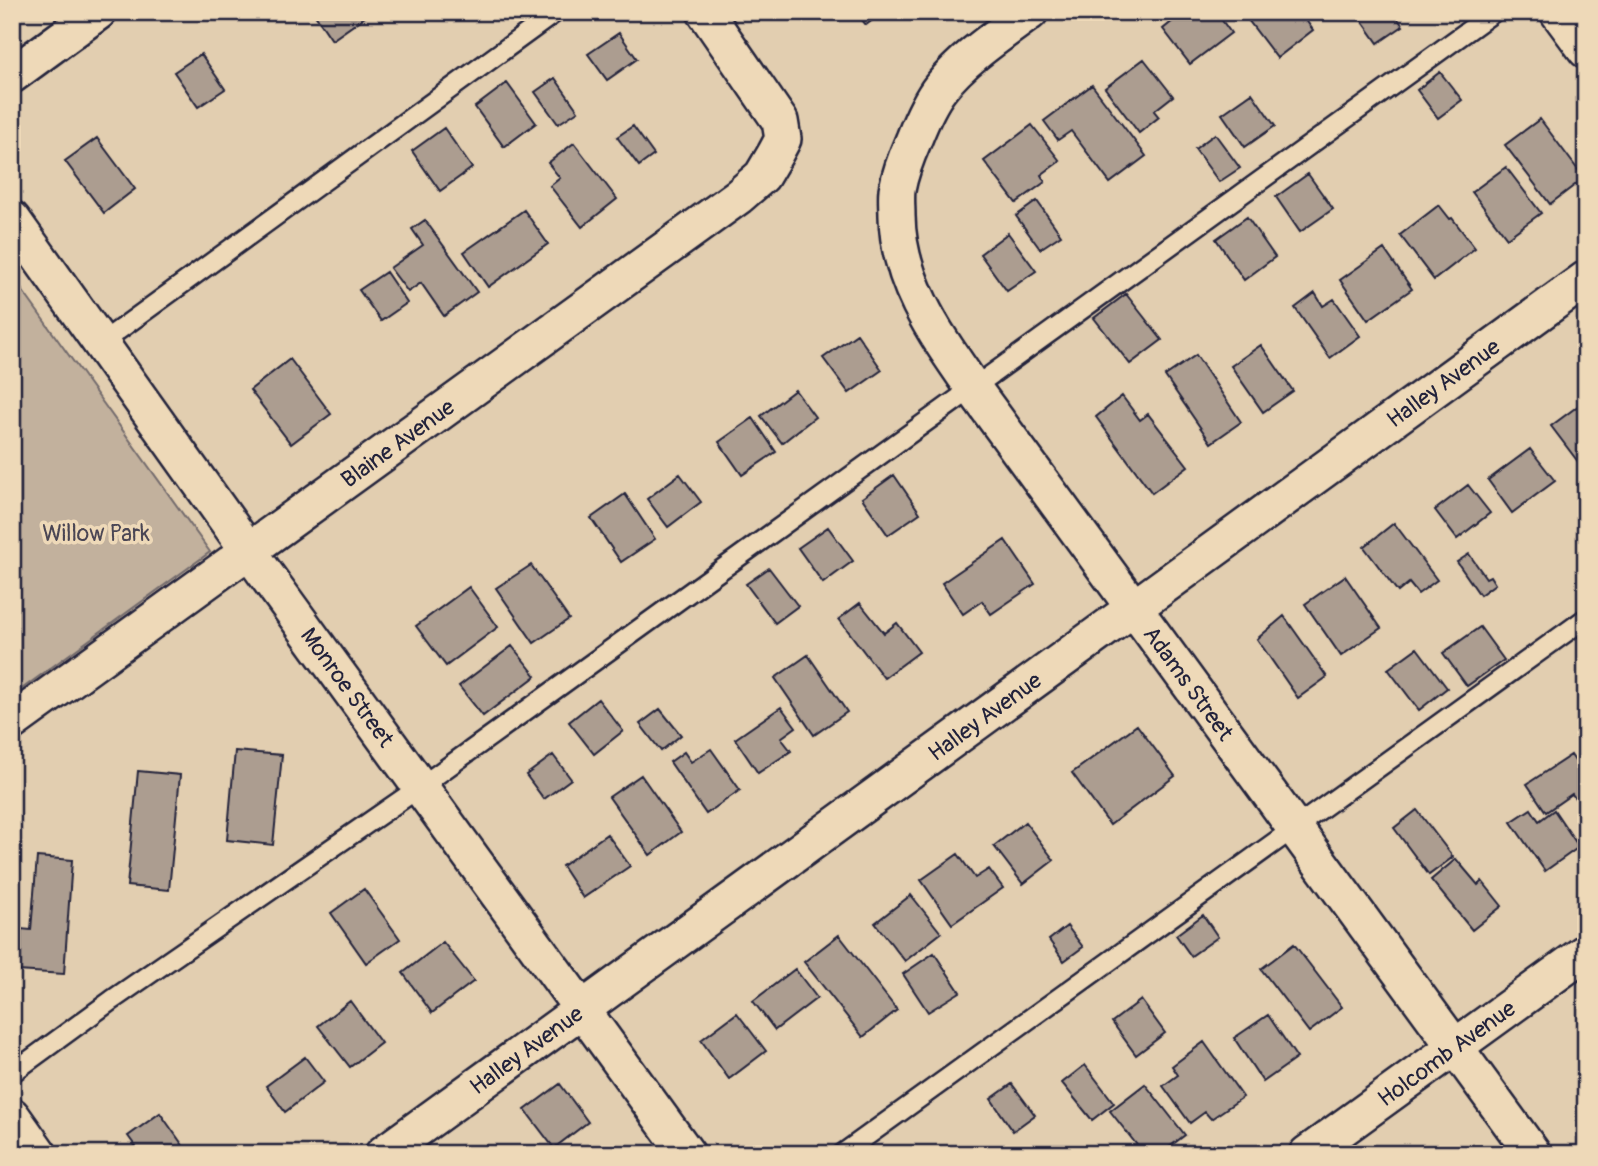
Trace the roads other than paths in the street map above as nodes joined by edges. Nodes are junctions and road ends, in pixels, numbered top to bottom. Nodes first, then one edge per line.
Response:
1 (98, 12) edge
2 (556, 12) edge
3 (705, 12) edge
4 (1030, 12) edge
5 (1494, 12) edge
6 (1558, 12) edge
7 (1586, 50) edge
8 (12, 75) edge
9 (12, 219) edge
10 (1586, 279) edge
11 (101, 343) junction
12 (973, 388) junction
13 (248, 550) junction
14 (1133, 607) junction
15 (1586, 618) edge
16 (12, 722) edge
17 (420, 787) junction
18 (1294, 827) junction
19 (1586, 952) edge
20 (582, 1008) junction
21 (1455, 1045) junction
22 (12, 1073) edge
23 (12, 1116) edge
24 (39, 1154) edge
25 (383, 1154) edge
26 (687, 1154) edge
27 (842, 1154) edge
28 (1307, 1154) edge
29 (1533, 1154) edge

1 - 8 street
2 - 11 lane
3 - 13 street, Blaine Avenue
4 - 12 street, Adams Street
5 - 12 lane
6 - 7 street
9 - 11 street, Monroe Street
10 - 14 street, Halley Avenue
11 - 13 street, Monroe Street
12 - 14 street, Adams Street
12 - 17 lane
13 - 16 street, Blaine Avenue
13 - 17 street, Monroe Street
14 - 18 street, Adams Street
14 - 20 street, Halley Avenue
15 - 18 lane
17 - 20 street, Monroe Street
17 - 22 lane
18 - 21 street, Adams Street
18 - 27 lane
19 - 21 street, Holcomb Avenue
20 - 25 street, Halley Avenue
20 - 26 street, Monroe Street
21 - 28 street, Holcomb Avenue
21 - 29 street, Adams Street
23 - 24 street

